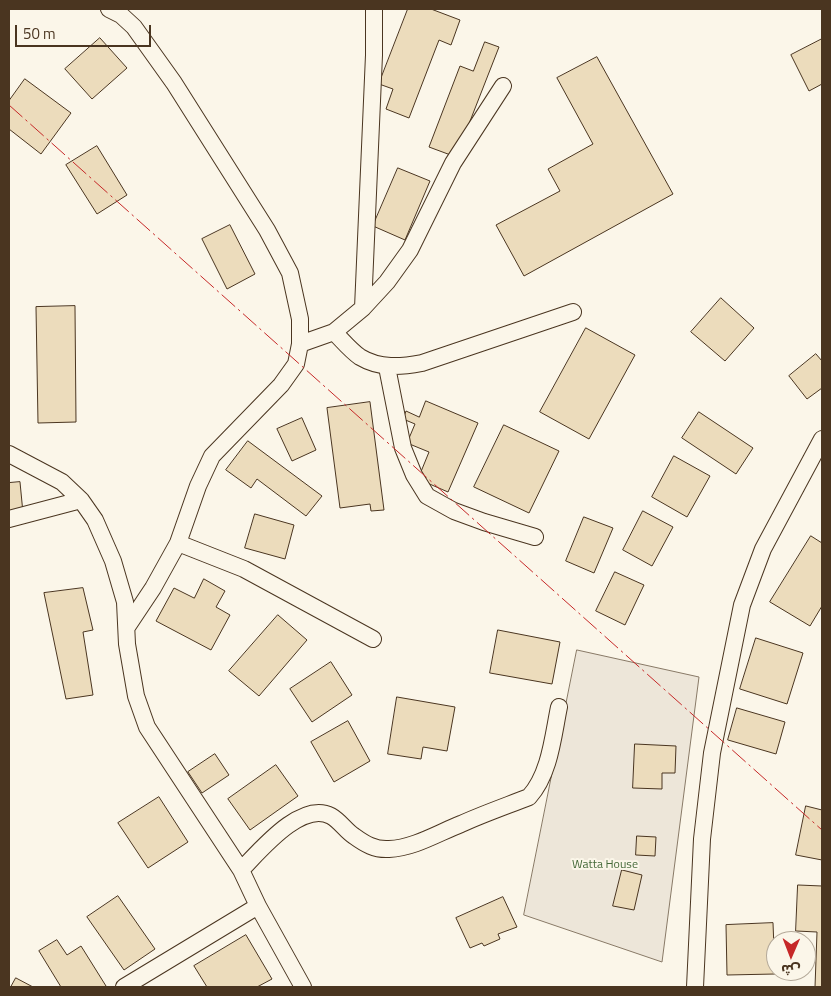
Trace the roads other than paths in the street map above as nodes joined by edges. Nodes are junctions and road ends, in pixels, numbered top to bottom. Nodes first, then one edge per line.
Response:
1 (109, 9) edge
2 (374, 9) edge
3 (502, 86) dead end
4 (363, 308) junction
5 (573, 312) dead end
6 (334, 332) junction
7 (300, 344) junction
8 (388, 367) junction
9 (822, 439) edge
10 (9, 454) edge
11 (81, 500) junction
12 (9, 519) edge
13 (535, 537) dead end
14 (178, 544) junction
15 (127, 627) junction
16 (373, 639) dead end
17 (559, 707) dead end
18 (241, 870) junction
19 (258, 906) junction
20 (124, 987) edge
21 (303, 987) edge
22 (695, 987) edge

1 - 7 street
2 - 4 street
3 - 4 street
4 - 6 street
5 - 8 street
6 - 7 street
6 - 8 street
7 - 14 street
8 - 13 street
9 - 22 street
10 - 11 street
11 - 12 street
11 - 15 street
14 - 15 street
14 - 16 street
15 - 18 street
17 - 18 street
18 - 19 street
19 - 20 street
19 - 21 street

